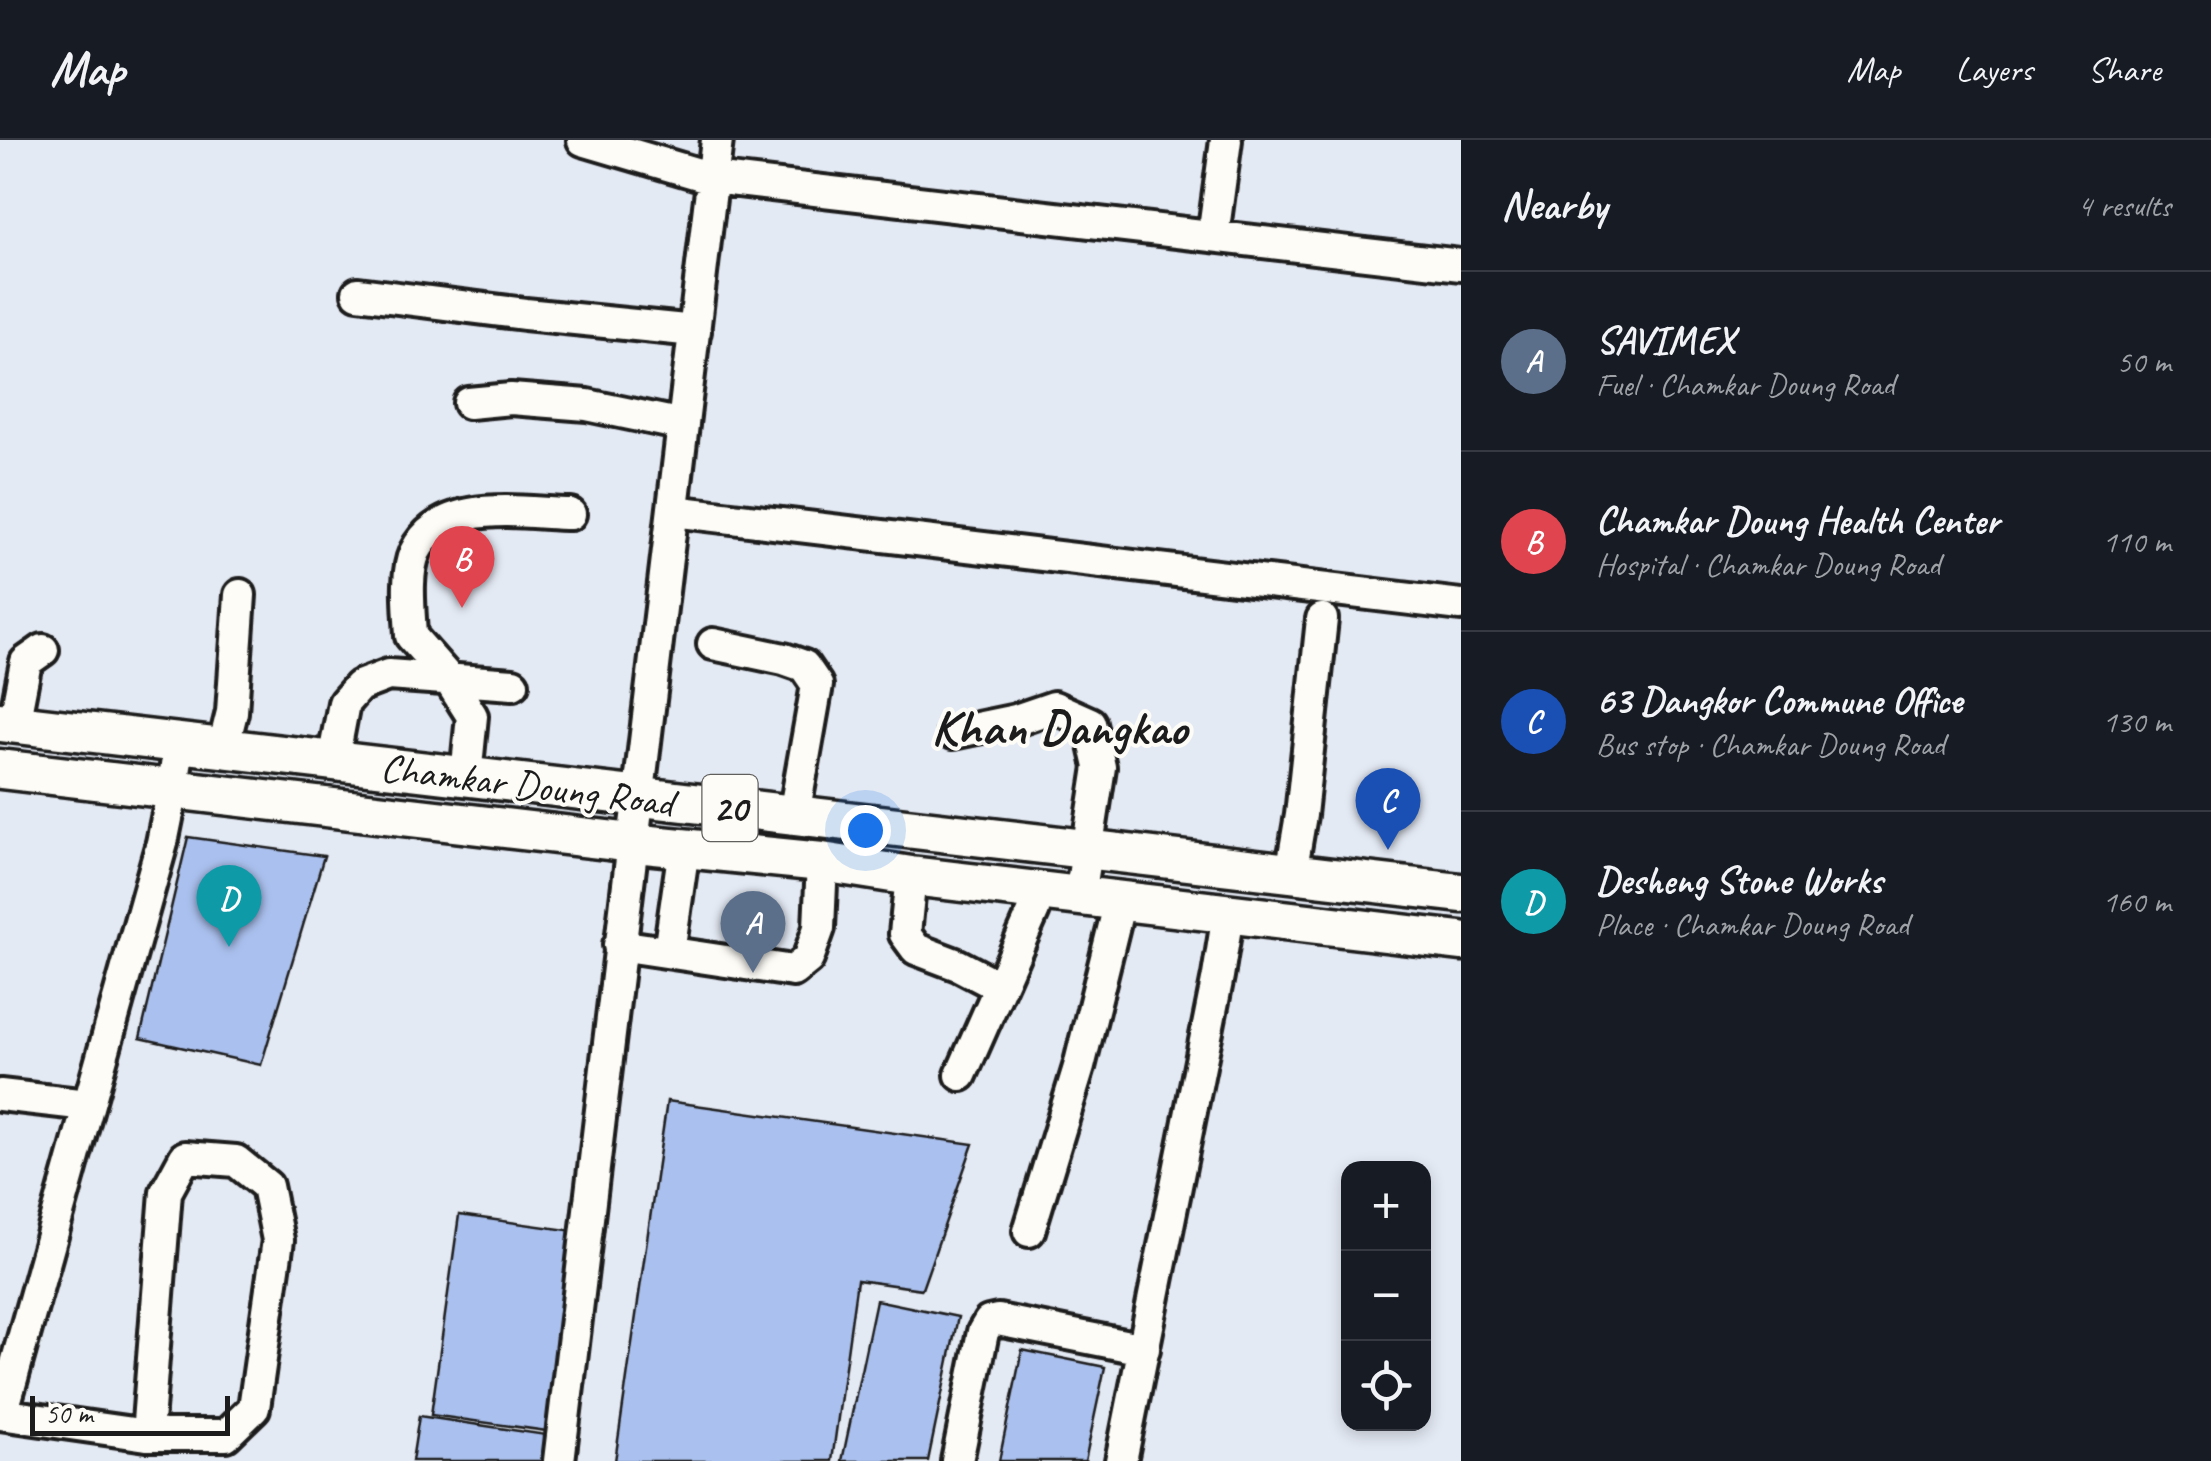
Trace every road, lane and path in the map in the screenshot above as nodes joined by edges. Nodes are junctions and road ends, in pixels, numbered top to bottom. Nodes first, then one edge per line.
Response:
1 (582, 140) edge
2 (717, 140) edge
3 (1226, 140) edge
4 (712, 178) junction
5 (1213, 236) junction
6 (1461, 265) edge
7 (358, 293) dead end
8 (694, 330) junction
9 (469, 403) dead end
10 (683, 424) junction
11 (673, 511) junction
12 (570, 514) dead end
13 (240, 594) dead end
14 (1461, 604) edge
15 (1322, 619) dead end
16 (713, 644) dead end
17 (43, 650) dead end
18 (448, 678) junction
19 (513, 684) dead end
20 (7, 723) edge
21 (953, 733) dead end
22 (179, 742) junction
23 (223, 748) junction
24 (333, 761) junction
25 (0, 769) edge
26 (466, 776) junction
27 (174, 789) junction
28 (640, 797) junction
29 (794, 815) junction
30 (633, 844) junction
31 (684, 848) junction
32 (1088, 849) junction
33 (822, 862) junction
34 (1291, 873) junction
35 (910, 876) junction
36 (1037, 891) junction
37 (1461, 893) edge
38 (1080, 896) junction
39 (1120, 901) junction
40 (1228, 914) junction
41 (1461, 941) edge
42 (619, 945) junction
43 (670, 952) junction
44 (1000, 987) junction
45 (961, 1076) dead end
46 (0, 1096) edge
47 (86, 1106) junction
48 (1029, 1231) dead end
49 (1144, 1349) junction
50 (1, 1414) edge
51 (148, 1435) junction
52 (559, 1461) edge
53 (958, 1461) edge
54 (1121, 1461) edge

1 - 4 street
2 - 4 street
3 - 5 street
4 - 5 street
4 - 8 street
5 - 6 street
7 - 8 street
8 - 10 street
9 - 10 street
10 - 11 street
11 - 14 street
11 - 28 street
12 - 18 street
13 - 23 street
15 - 34 street
16 - 29 street
17 - 20 street
18 - 19 street
18 - 24 street
18 - 26 street
20 - 22 main road, Chamkar Doung Road / 20
21 - 32 street
22 - 23 main road, Chamkar Doung Road / 20
22 - 27 street
23 - 24 main road, Chamkar Doung Road / 20
24 - 26 main road, Chamkar Doung Road / 20
25 - 27 main road, Chamkar Doung Road / 20
26 - 28 main road, Chamkar Doung Road / 20
27 - 30 main road, Chamkar Doung Road / 20
27 - 47 street
28 - 29 main road, Chamkar Doung Road / 20
28 - 30 street
29 - 32 main road, Chamkar Doung Road / 20
30 - 31 main road, Chamkar Doung Road / 20
30 - 42 street
31 - 33 main road, Chamkar Doung Road / 20
31 - 43 street
32 - 34 main road, Chamkar Doung Road / 20
32 - 38 street
33 - 35 main road, Chamkar Doung Road / 20
33 - 43 street
34 - 37 main road, Chamkar Doung Road / 20
35 - 36 main road, Chamkar Doung Road / 20
35 - 44 street
36 - 38 main road, Chamkar Doung Road / 20
36 - 44 street
38 - 39 main road, Chamkar Doung Road / 20
39 - 40 main road, Chamkar Doung Road / 20
39 - 48 street
40 - 41 main road, Chamkar Doung Road / 20
40 - 49 street
42 - 43 street
42 - 52 street
44 - 45 street
46 - 47 street
47 - 50 street
49 - 53 street
49 - 54 street
50 - 51 street
51 - 51 street

